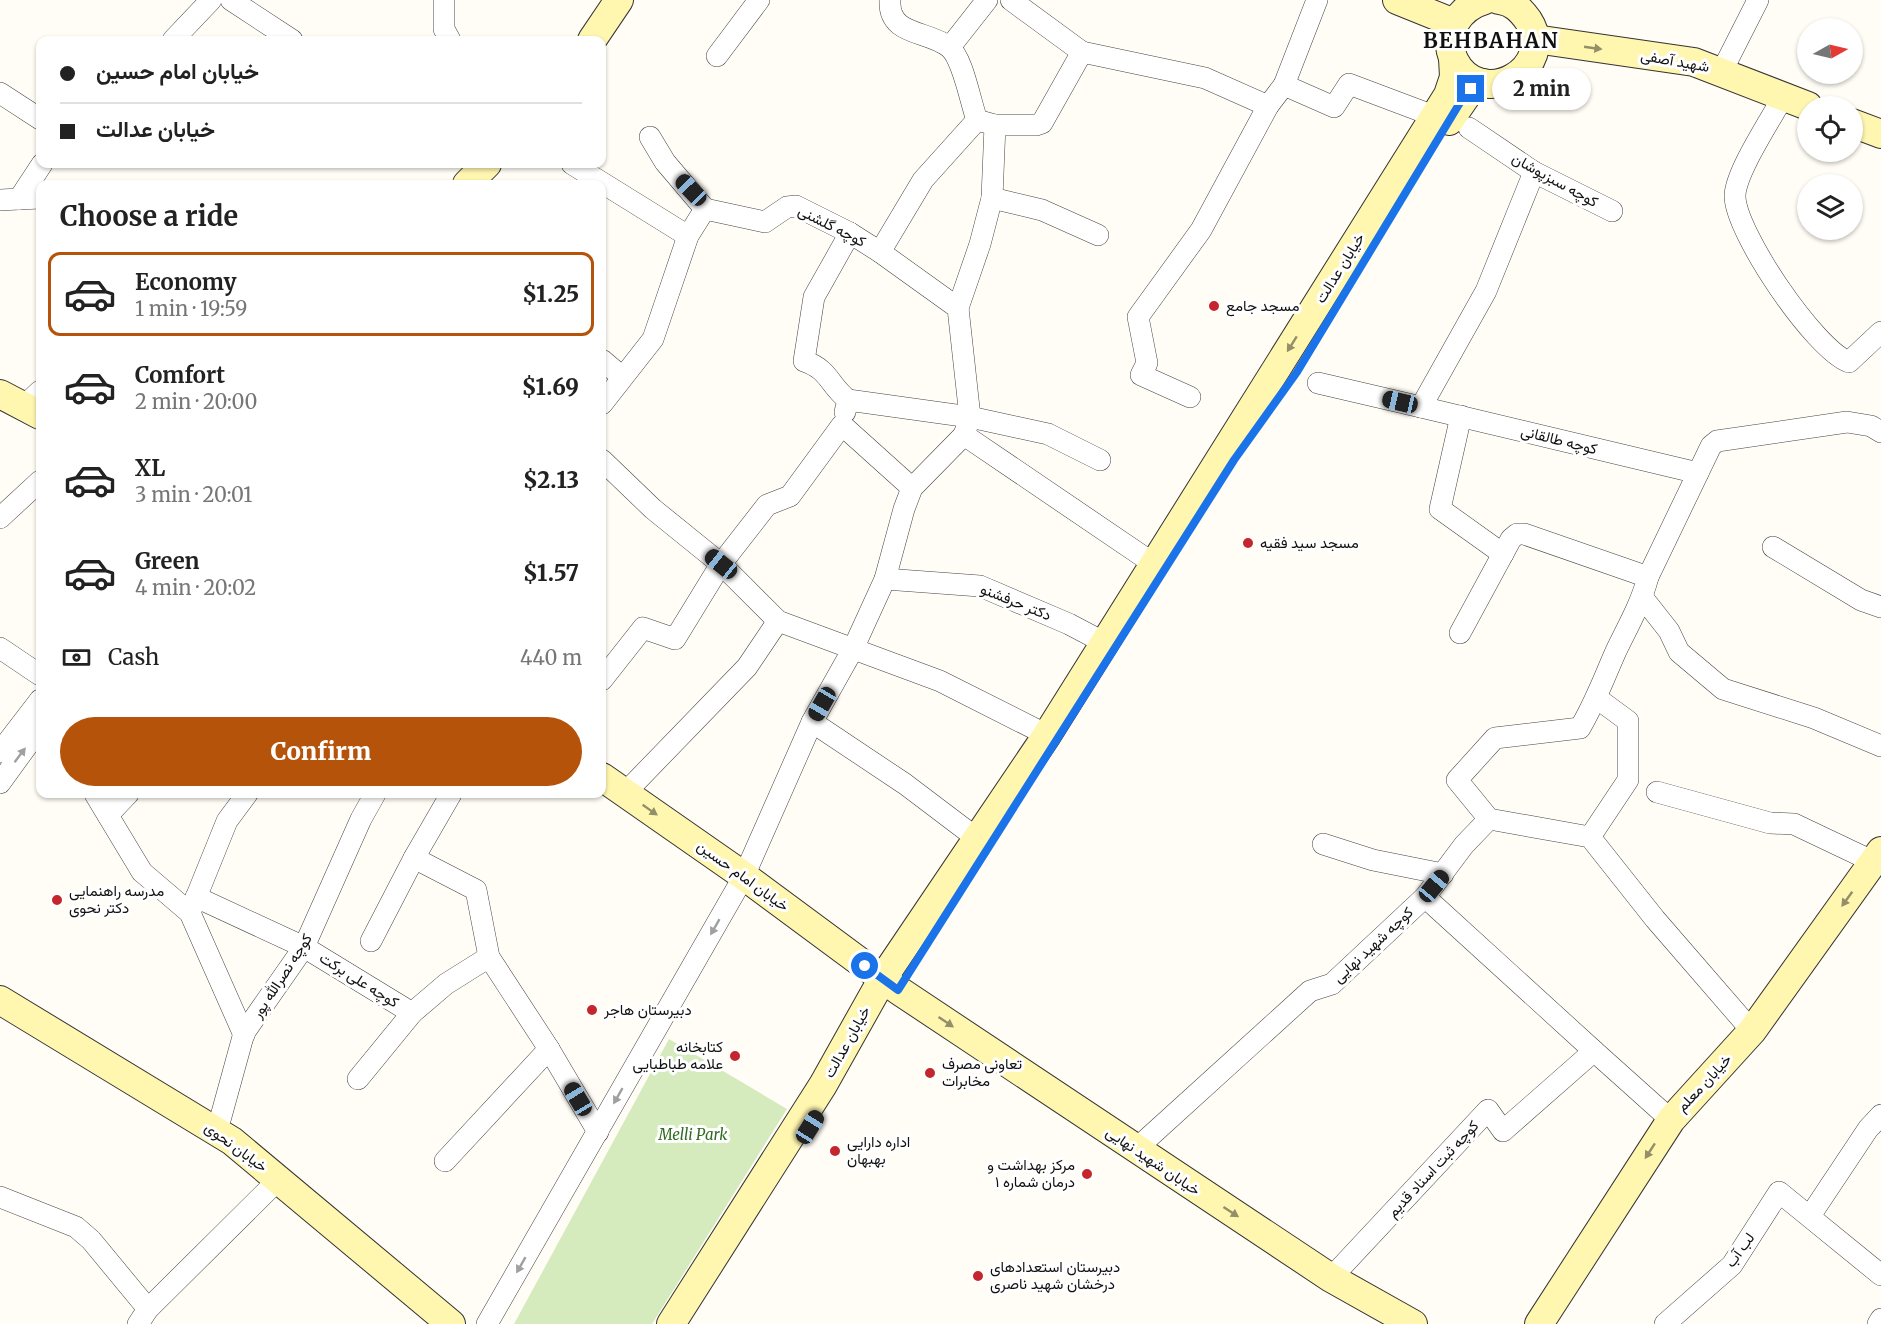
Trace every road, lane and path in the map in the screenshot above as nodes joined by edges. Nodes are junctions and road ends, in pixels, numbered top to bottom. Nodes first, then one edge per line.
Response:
1 (211, 0) edge
2 (231, 0) edge
3 (444, 0) edge
4 (620, 0) edge
5 (759, 0) edge
6 (890, 0) edge
7 (987, 0) edge
8 (1011, 0) edge
9 (1317, 0) edge
10 (1397, 0) edge
11 (1485, 0) edge
12 (1758, 0) edge
13 (1510, 2) edge
14 (1454, 23) junction
15 (186, 36) edge
16 (286, 36) edge
17 (448, 36) edge
18 (595, 36) edge
19 (1535, 39) junction
20 (950, 47) junction
21 (1082, 52) junction
22 (717, 56) dead end
23 (1453, 58) junction
24 (1722, 71) junction
25 (1483, 83) junction
26 (1284, 85) junction
27 (0, 93) edge
28 (1795, 102) edge
29 (1268, 106) junction
30 (36, 116) edge
31 (1434, 116) junction
32 (986, 122) junction
33 (1863, 127) edge
34 (1469, 128) dead end
35 (1881, 134) edge
36 (650, 137) dead end
37 (38, 168) edge
38 (483, 168) edge
39 (578, 168) edge
40 (1534, 172) junction
41 (471, 180) edge
42 (598, 180) edge
43 (606, 185) edge
44 (36, 198) edge
45 (992, 198) junction
46 (9, 200) edge
47 (705, 209) junction
48 (1612, 211) dead end
49 (850, 233) junction
50 (1098, 235) dead end
51 (688, 236) junction
52 (880, 252) junction
53 (958, 308) junction
54 (1881, 332) edge
55 (606, 363) edge
56 (622, 377) junction
57 (1318, 384) dead end
58 (1190, 397) dead end
59 (606, 399) edge
60 (848, 400) junction
61 (1421, 407) junction
62 (1461, 416) junction
63 (842, 425) junction
64 (967, 426) junction
65 (1881, 432) edge
66 (1100, 460) dead end
67 (606, 464) edge
68 (1698, 473) junction
69 (36, 485) edge
70 (912, 488) junction
71 (0, 518) edge
72 (1773, 547) dead end
73 (1503, 554) junction
74 (721, 564) junction
75 (1154, 564) junction
76 (1648, 577) junction
77 (885, 579) junction
78 (1643, 598) junction
79 (1881, 607) edge
80 (778, 621) junction
81 (1460, 633) dead end
82 (1105, 643) junction
83 (0, 648) edge
84 (853, 649) junction
85 (36, 672) edge
86 (606, 675) edge
87 (1598, 699) junction
88 (36, 705) edge
89 (812, 722) junction
90 (36, 734) edge
91 (1047, 735) junction
92 (1881, 746) edge
93 (0, 752) edge
94 (606, 780) edge
95 (0, 783) edge
96 (1657, 792) dead end
97 (625, 793) junction
98 (97, 798) edge
99 (124, 798) edge
100 (244, 798) edge
101 (373, 798) edge
102 (449, 798) edge
103 (108, 815) junction
104 (1489, 819) junction
105 (1590, 837) junction
106 (978, 840) junction
107 (1323, 844) dead end
108 (1878, 857) edge
109 (414, 858) junction
110 (1443, 874) junction
111 (744, 876) junction
112 (1425, 897) junction
113 (193, 905) junction
114 (371, 941) dead end
115 (304, 947) junction
116 (489, 957) junction
117 (890, 984) junction
118 (0, 1000) edge
119 (412, 1013) junction
120 (0, 1021) edge
121 (1752, 1032) junction
122 (244, 1035) junction
123 (549, 1049) junction
124 (1594, 1051) junction
125 (358, 1079) dead end
126 (1881, 1115) edge
127 (1671, 1120) junction
128 (217, 1131) junction
129 (598, 1132) junction
130 (1136, 1149) junction
131 (445, 1161) dead end
132 (268, 1189) junction
133 (0, 1197) edge
134 (1810, 1216) junction
135 (1881, 1275) edge
136 (1331, 1278) junction
137 (143, 1317) edge
138 (1881, 1319) edge
139 (432, 1324) edge
140 (451, 1324) edge
141 (488, 1324) edge
142 (671, 1324) edge
143 (684, 1324) edge
144 (1413, 1324) edge
145 (1539, 1324) edge
146 (1665, 1324) edge
147 (1878, 1324) edge

1 - 15 street
2 - 16 street
3 - 17 street
4 - 18 main road
5 - 22 street
6 - 20 street
7 - 20 street
8 - 21 street
9 - 26 street
10 - 14 main road
11 - 14 main road
12 - 24 street
13 - 19 main road
14 - 23 main road, خیابان عدالت
19 -> 24 main road, شهید آصفی
19 - 25 main road
20 - 32 street
21 - 29 street
21 - 32 street
23 - 25 main road
23 - 31 main road, خیابان عدالت
24 - 28 main road, شهید آصفی
25 - 117 main road, خیابان عدالت
26 - 29 street
26 - 31 street
27 - 30 street
28 - 54 street
29 - 58 street
31 -> 75 main road, خیابان عدالت
32 - 45 street
32 - 52 street, کوچه گلشنی
33 - 35 main road
34 - 40 street, کوچه سبزپوشان
36 - 47 street
37 - 46 street
38 - 41 main road
39 - 42 street
40 - 48 street, کوچه سبزپوشان
40 - 61 street
43 - 51 street
44 - 46 street
45 - 50 street
45 - 53 street
47 - 49 street, کوچه گلشنی
47 - 51 street
49 - 52 street, کوچه گلشنی
49 - 60 street
51 - 56 street
52 - 53 street
53 - 64 street
55 - 56 street
56 - 59 street
57 - 61 street, کوچه طالقانی
60 - 63 street
60 - 64 street
61 - 62 street, کوچه طالقانی
62 - 68 street, کوچه طالقانی
62 - 73 street
63 - 70 street
63 - 74 street
64 - 66 street
64 - 70 street
64 - 75 street
65 - 68 street
67 - 74 street
68 - 76 street
69 - 71 street
70 - 77 street
72 - 79 street
73 - 76 street
73 - 81 street
74 - 80 street
74 - 86 street
75 - 82 main road, خیابان عدالت
76 - 78 street
77 - 82 street, دکتر حرفشنو
77 - 84 street
78 - 87 street
78 - 92 street
80 - 84 street
80 - 97 street
82 - 91 main road, خیابان عدالت
83 - 85 street
84 - 89 street
84 - 91 street
87 - 104 street
87 - 105 street
88 - 93 street
89 - 106 street
89 - 111 street
95 -> 90 street
91 - 106 main road, خیابان عدالت
94 - 97 main road, خیابان امام حسین
96 - 108 street
97 -> 111 main road, خیابان امام حسین
98 - 103 street
99 - 103 street
100 - 113 street
101 - 115 street, کوچه نصرالله پور
102 - 109 street
103 - 113 street
104 - 105 street
104 - 110 street, کوچه شهید نهایی
105 - 121 street
106 - 117 main road, خیابان عدالت
107 - 110 street
108 -> 121 main road, خیابان معلم
109 - 114 street
109 - 116 street
110 - 112 street, کوچه شهید نهایی
111 - 117 main road, خیابان امام حسین
111 -> 129 street
112 - 124 street
112 - 130 street, کوچه شهید نهایی
113 - 115 street, کوچه علی برکت
113 - 122 street
115 - 119 street, کوچه علی برکت
115 - 122 street, کوچه نصرالله پور
116 - 119 street
116 - 123 street
117 -> 130 main road, خیابان شهید نهایی
117 - 142 main road, خیابان عدالت
117 - 143 main road, خیابان عدالت
118 - 128 main road, خیابان نحوی
119 - 125 street, کوچه علی برکت
120 - 132 main road, خیابان نحوی
121 - 127 main road, خیابان معلم
122 - 128 street, کوچه نصرالله پور
123 - 129 street
123 - 131 street
124 - 127 street
124 - 136 street, کوچه ثبت اسناد قدیم
126 - 134 street
127 -> 145 main road, خیابان معلم
128 - 140 main road, خیابان نحوی
129 -> 141 street
130 -> 136 main road, خیابان شهید نهایی
132 - 137 street
132 - 139 main road, خیابان نحوی
133 - 137 street
134 - 135 street
134 - 146 street, لب آب
136 - 144 main road, خیابان شهید نهایی
138 - 147 street

